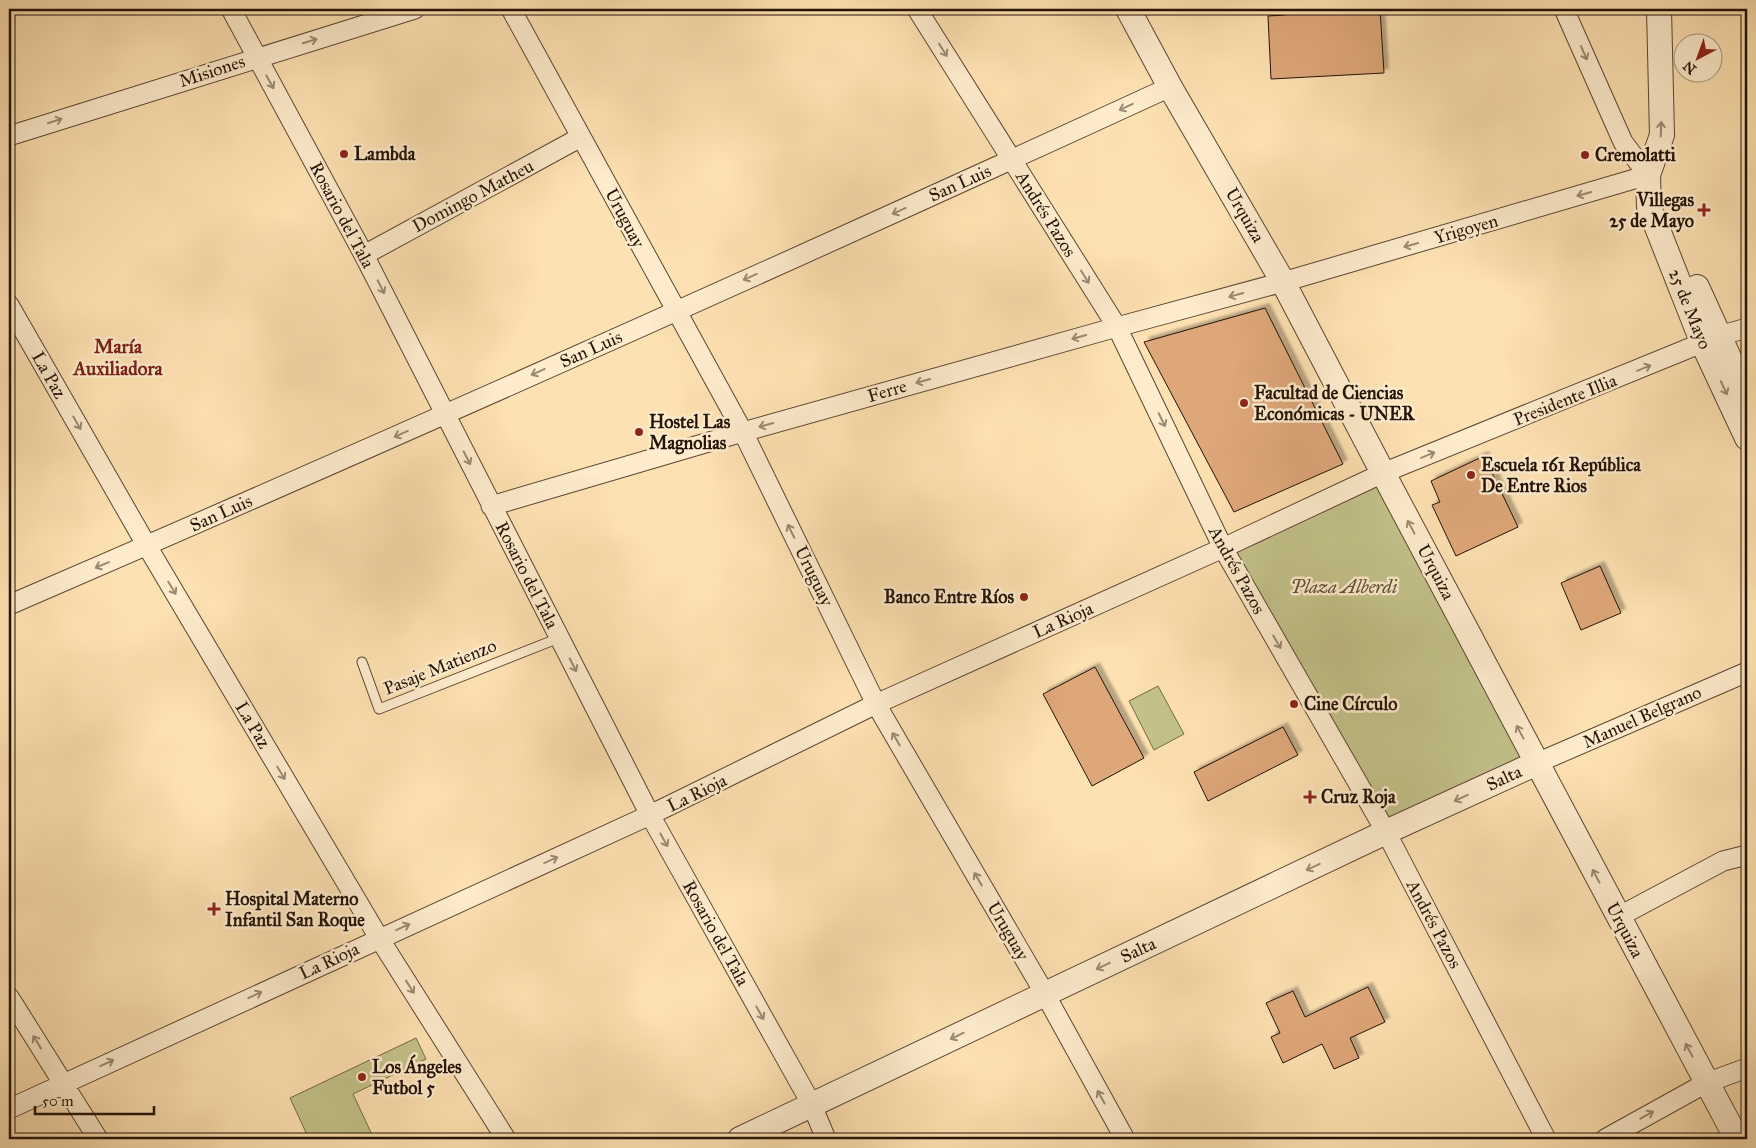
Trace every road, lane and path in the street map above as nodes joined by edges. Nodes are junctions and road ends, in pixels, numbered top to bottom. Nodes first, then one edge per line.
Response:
1 (231, 9) edge
2 (415, 9) edge
3 (511, 9) edge
4 (917, 9) edge
5 (1128, 9) edge
6 (1564, 9) edge
7 (1659, 9) edge
8 (256, 57) junction
9 (1170, 87) junction
10 (9, 136) edge
11 (581, 137) junction
12 (1012, 160) junction
13 (1648, 176) junction
14 (364, 254) junction
15 (1284, 282) junction
16 (9, 305) edge
17 (676, 311) junction
18 (1117, 327) junction
19 (1747, 328) edge
20 (1711, 340) junction
21 (1747, 397) edge
22 (445, 414) junction
23 (742, 432) junction
24 (1747, 438) edge
25 (1383, 473) junction
26 (491, 506) junction
27 (147, 546) junction
28 (1223, 548) junction
29 (9, 605) edge
30 (559, 638) junction
31 (362, 662) dead end
32 (1747, 672) edge
33 (876, 704) junction
34 (1537, 763) junction
35 (650, 816) junction
36 (1386, 832) junction
37 (1747, 855) edge
38 (1618, 917) junction
39 (379, 938) junction
40 (1045, 994) junction
41 (9, 997) edge
42 (1747, 1068) edge
43 (63, 1083) junction
44 (1706, 1083) junction
45 (812, 1106) junction
46 (9, 1108) edge
47 (98, 1139) edge
48 (506, 1139) edge
49 (740, 1139) edge
50 (826, 1139) edge
51 (1125, 1139) edge
52 (1546, 1139) edge
53 (1605, 1139) edge
54 (1737, 1139) edge

1 - 8 street, Rosario del Tala
8 -> 2 street, Misiones
3 - 11 street, Uruguay
4 -> 12 street, Andrés Pazos
5 - 9 street, Urquiza
6 -> 13 street, 25 de Mayo
13 -> 7 street
10 -> 8 street, Misiones
8 -> 14 street, Rosario del Tala
9 -> 12 street, San Luis
9 - 15 street, Urquiza
11 - 14 street, Domingo Matheu
11 - 17 street, Uruguay
12 -> 17 street, San Luis
12 -> 18 street, Andrés Pazos
13 -> 15 street, Yrigoyen
13 - 20 street, 25 de Mayo
14 -> 22 street, Rosario del Tala
15 -> 18 street, Ferre
15 - 25 street, Urquiza
16 -> 27 street, La Paz
17 -> 22 street, San Luis
17 - 23 street, Uruguay
18 -> 23 street, Ferre
18 -> 28 street, Andrés Pazos
19 - 20 street, Presidente Illia
20 - 21 street, 25 de Mayo
20 -> 24 street, 25 de Mayo
25 -> 20 street, Presidente Illia
22 -> 26 street, Rosario del Tala
22 -> 27 street, San Luis
23 - 26 street, Ferre
33 -> 23 street, Uruguay
25 - 28 street, La Rioja
34 -> 25 street, Urquiza
26 - 30 street, Rosario del Tala
27 -> 29 street, San Luis
27 -> 39 street, La Paz
28 - 33 street, La Rioja
28 -> 36 street, Andrés Pazos
30 - 31 lane, Pasaje Matienzo
30 -> 35 street, Rosario del Tala
32 - 34 street, Manuel Belgrano
33 - 35 street, La Rioja
40 -> 33 street, Uruguay
34 -> 36 street, Salta
38 -> 34 street, Urquiza
39 -> 35 street, La Rioja
35 -> 45 street, Rosario del Tala
36 -> 40 street, Salta
36 - 52 street, Andrés Pazos
37 - 38 street
44 -> 38 street, Urquiza
43 -> 39 street, La Rioja
39 -> 48 street, La Paz
40 -> 45 street, Salta
51 -> 40 street, Uruguay
43 -> 41 street
42 - 44 street
43 - 46 street, La Rioja
43 - 47 street
53 -> 44 street
44 - 54 street, Urquiza
45 - 49 street, Salta
45 - 50 street, Rosario del Tala

